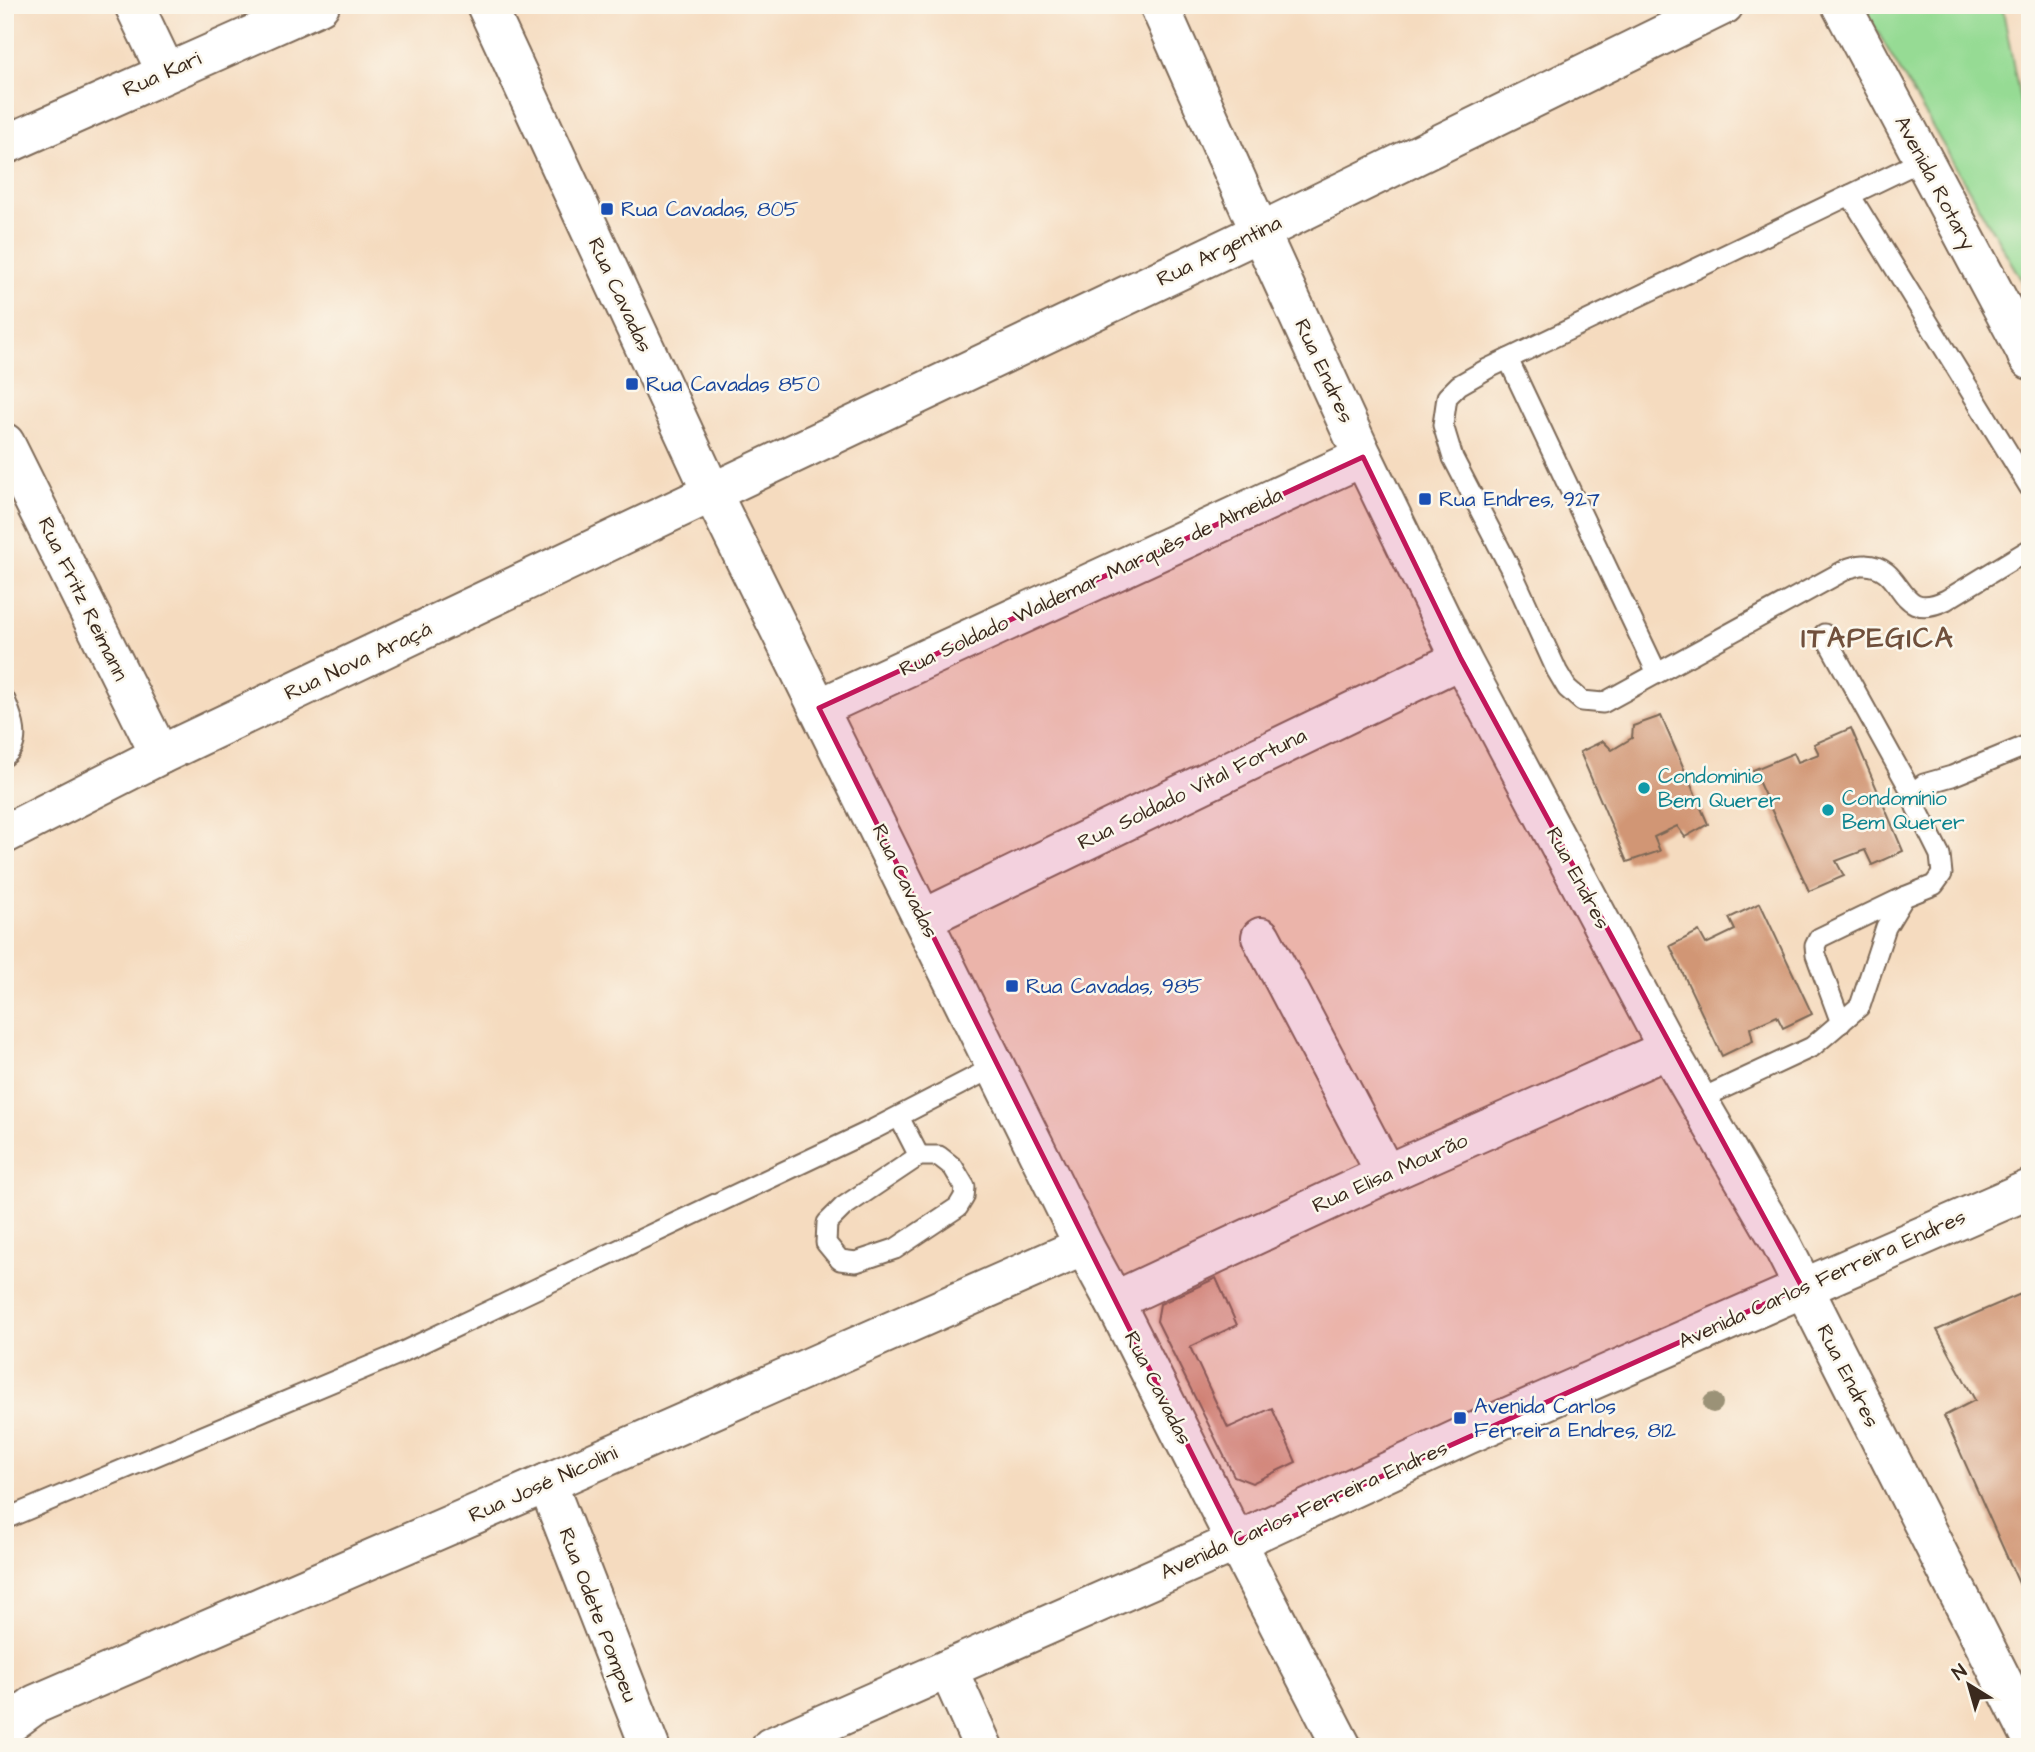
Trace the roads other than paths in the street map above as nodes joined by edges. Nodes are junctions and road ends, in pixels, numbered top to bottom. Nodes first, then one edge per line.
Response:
1 (134, 5) edge
2 (320, 5) edge
3 (486, 5) edge
4 (1159, 5) edge
5 (1724, 5) edge
6 (1841, 5) edge
7 (166, 72) junction
8 (5, 145) edge
9 (1923, 160) junction
10 (1850, 195) junction
11 (1260, 232) junction
12 (2029, 357) edge
13 (1508, 359) junction
14 (8, 455) edge
15 (1363, 457) junction
16 (2030, 488) edge
17 (712, 493) junction
18 (2030, 549) edge
19 (1824, 634) dead end
20 (1461, 659) junction
21 (1657, 673) junction
22 (5, 700) edge
23 (819, 708) junction
24 (2030, 744) edge
25 (160, 755) junction
26 (5, 756) edge
27 (1912, 793) junction
28 (5, 834) edge
29 (1904, 897) junction
30 (923, 919) junction
31 (1261, 937) dead end
32 (1841, 1023) junction
33 (1668, 1049) junction
34 (996, 1066) junction
35 (1698, 1100) junction
36 (899, 1117) junction
37 (919, 1156) junction
38 (1386, 1174) junction
39 (2030, 1189) edge
40 (1084, 1246) junction
41 (1802, 1287) junction
42 (1114, 1301) junction
43 (547, 1483) junction
44 (5, 1519) edge
45 (1236, 1542) junction
46 (948, 1669) junction
47 (5, 1727) edge
48 (2030, 1735) edge
49 (650, 1747) edge
50 (771, 1747) edge
51 (983, 1747) edge
52 (1342, 1747) edge

1 - 7 street
2 - 7 street, Rua Kari
3 - 17 street, Rua Cavadas
4 - 11 street, Rua Endres
5 - 11 street, Rua Argentina
6 - 9 street, Avenida Rotary
7 - 8 street, Rua Kari
9 - 10 lane
9 - 12 street, Avenida Rotary
10 - 13 lane
10 - 16 lane
11 - 15 street, Rua Endres
11 - 17 street, Rua Argentina
13 - 21 lane
13 - 21 lane
14 - 25 street, Rua Fritz Reimann
15 - 20 street, Rua Endres
15 - 23 street, Rua Soldado Waldemar Marquês de Almeida
17 - 23 street, Rua Cavadas
17 - 25 street, Rua Nova Araçá
18 - 21 lane
19 - 27 lane
20 - 30 street, Rua Soldado Vital Fortuna
20 - 33 street, Rua Endres
22 - 26 lane
23 - 30 street, Rua Cavadas
24 - 27 lane
25 - 28 street, Rua Nova Araçá
27 - 29 lane
29 - 32 lane
29 - 32 lane
30 - 34 street, Rua Cavadas
31 - 38 street
32 - 35 lane
33 - 35 street, Rua Endres
33 - 38 street, Rua Elisa Mourão
34 - 36 lane
34 - 40 street, Rua Cavadas
35 - 41 street, Rua Endres
36 - 37 lane
36 - 44 lane
37 - 37 lane
38 - 42 street, Rua Elisa Mourão
39 - 41 street, Avenida Carlos Ferreira Endres
40 - 42 street, Rua Cavadas
40 - 43 street, Rua José Nicolini
41 - 45 street, Avenida Carlos Ferreira Endres
41 - 48 street, Rua Endres
42 - 45 street, Rua Cavadas
43 - 47 street, Rua José Nicolini
43 - 49 street, Rua Odete Pompeu
45 - 46 street, Avenida Carlos Ferreira Endres
45 - 52 street, Rua Cavadas
46 - 50 street, Avenida Carlos Ferreira Endres
46 - 51 street

